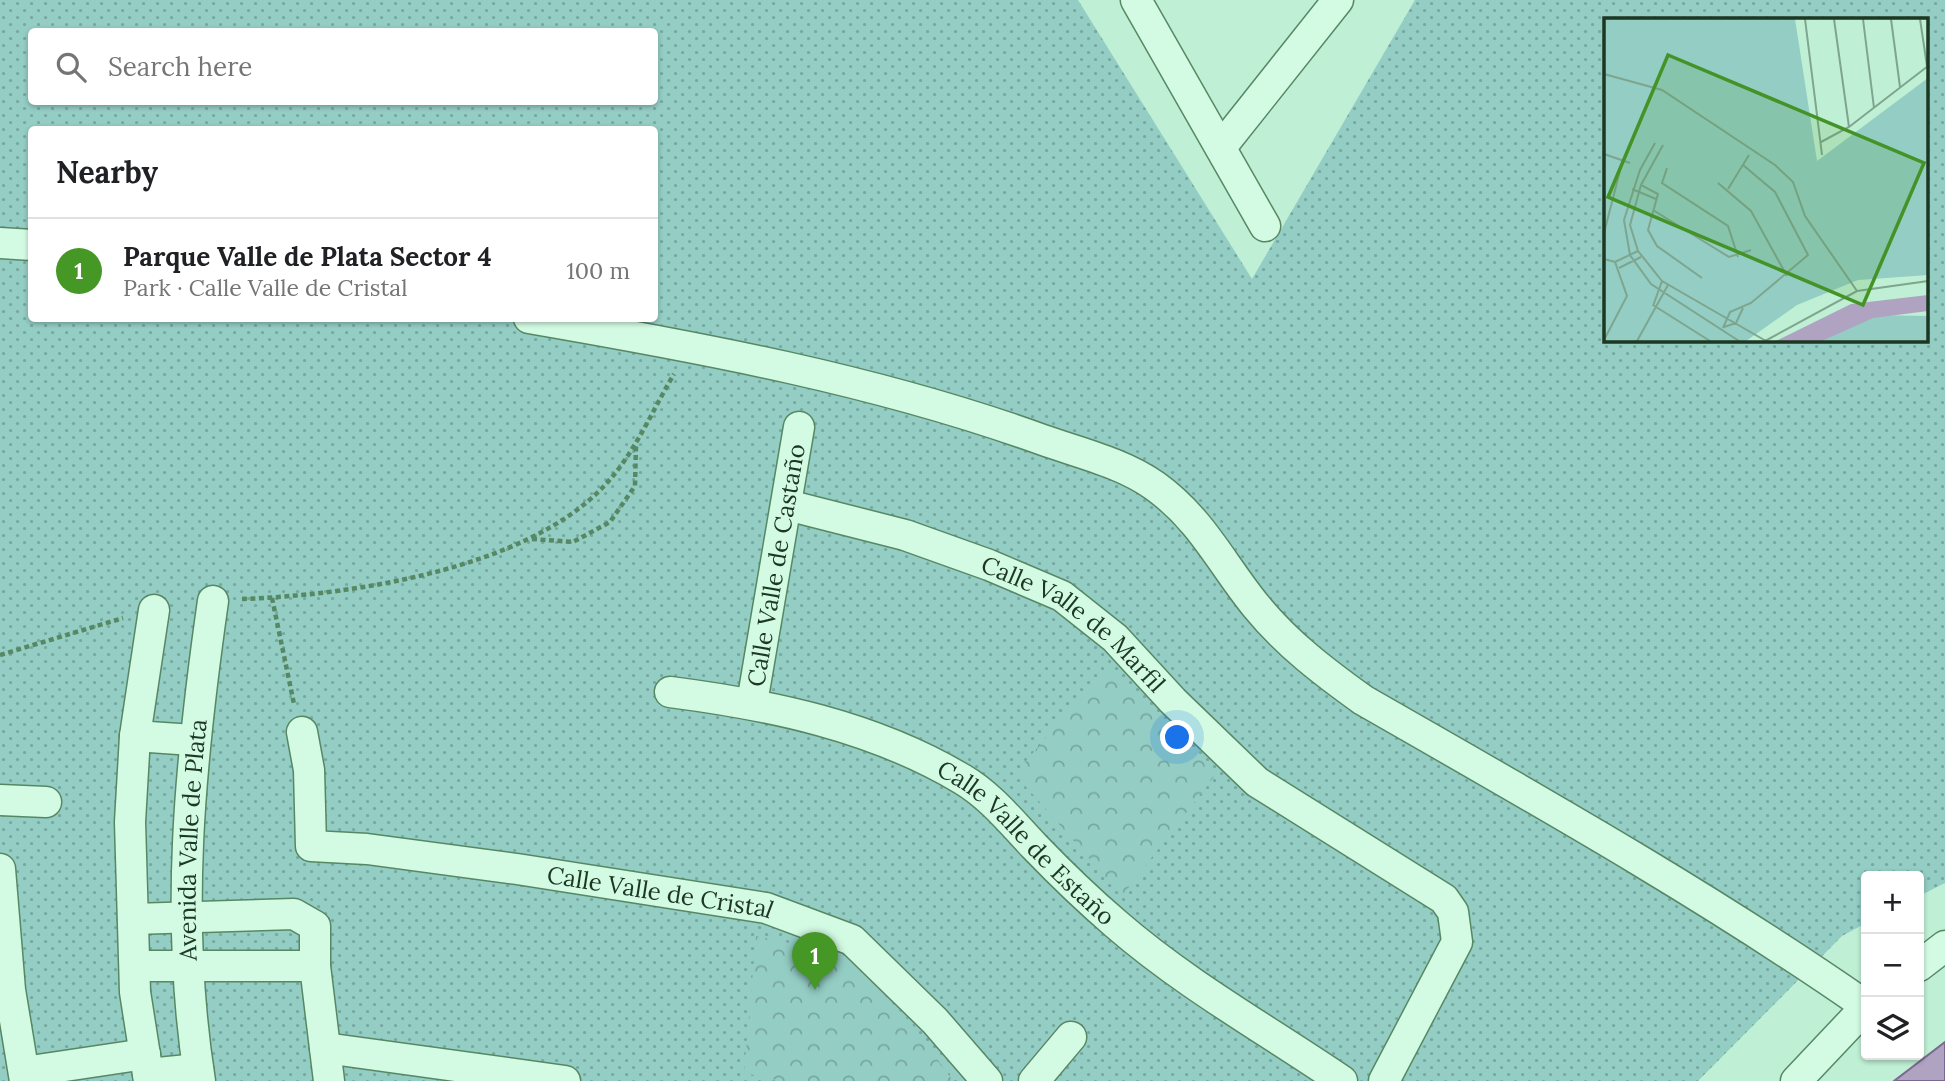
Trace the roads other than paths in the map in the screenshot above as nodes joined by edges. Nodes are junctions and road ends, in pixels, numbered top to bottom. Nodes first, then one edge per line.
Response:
1 (1136, 0) edge
2 (1338, 0) edge
3 (1222, 146) junction
4 (1265, 226) dead end
5 (0, 243) edge
6 (28, 245) edge
7 (552, 322) edge
8 (799, 427) dead end
9 (787, 505) junction
10 (213, 601) road end
11 (154, 610) road end
12 (670, 692) dead end
13 (752, 703) junction
14 (302, 732) road end
15 (135, 736) junction
16 (193, 740) junction
17 (0, 800) edge
18 (46, 803) dead end
19 (0, 869) edge
20 (184, 918) junction
21 (133, 919) junction
22 (1945, 946) edge
23 (1924, 962) edge
24 (135, 966) junction
25 (188, 967) junction
26 (315, 967) junction
27 (1861, 1003) edge
28 (1861, 1012) edge
29 (1071, 1037) dead end
30 (325, 1048) junction
31 (147, 1070) edge
32 (199, 1075) edge
33 (24, 1077) edge
34 (329, 1081) edge
35 (565, 1081) edge
36 (987, 1081) edge
37 (1034, 1081) edge
38 (1342, 1081) edge
39 (1384, 1081) edge
40 (1796, 1081) edge

1 - 3 street
2 - 3 street
3 - 4 street
5 - 6 street
7 - 27 street
8 - 9 street, Calle Valle de Castaño
9 - 13 street, Calle Valle de Castaño
9 - 39 street, Calle Valle de Marfil
10 - 16 street, Avenida Valle de Plata
11 - 15 street
12 - 13 street, Calle Valle de Estaño
13 - 38 street, Calle Valle de Estaño
14 - 36 street, Calle Valle de Cristal
15 - 16 street
15 - 21 street
16 - 20 street, Avenida Valle de Plata
17 - 18 street
19 - 33 street
20 - 21 street
20 - 25 street, Avenida Valle de Plata
20 - 26 street
21 - 24 street
22 - 23 street
24 - 25 street
24 - 31 street
25 - 26 street
25 - 32 street, Avenida Valle de Plata
26 - 30 street
28 - 40 street
29 - 37 street
30 - 34 street
30 - 35 street
31 - 32 street
31 - 33 street

